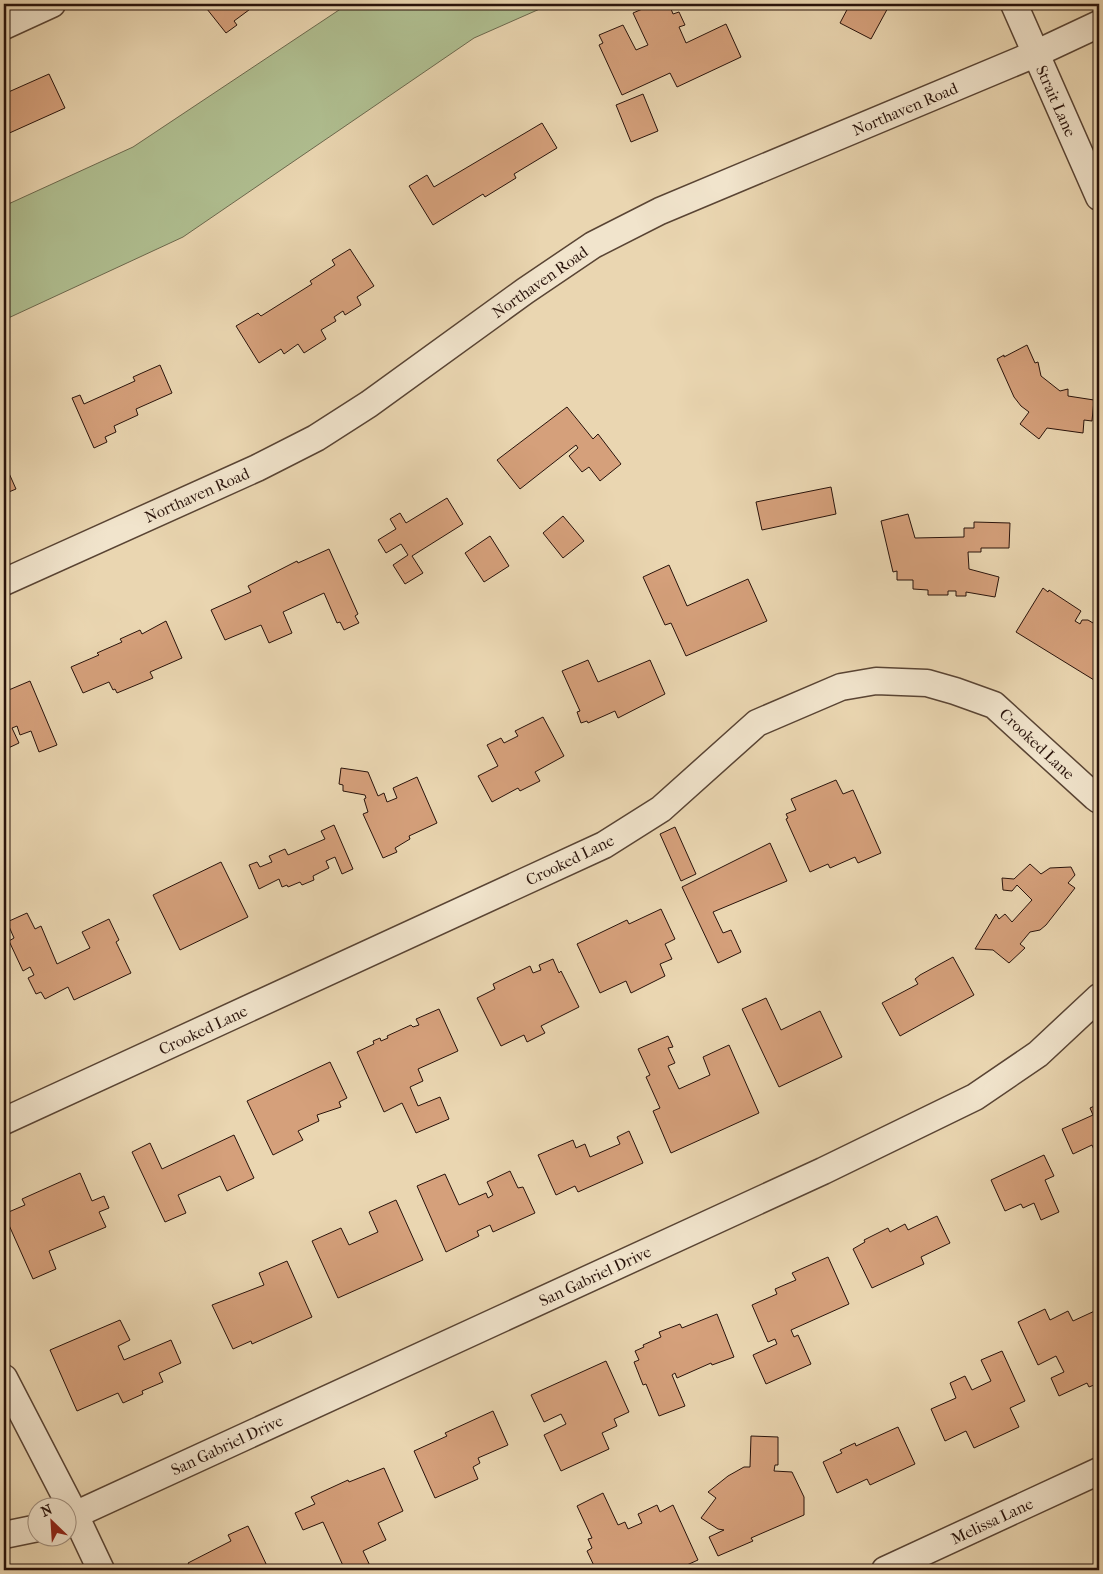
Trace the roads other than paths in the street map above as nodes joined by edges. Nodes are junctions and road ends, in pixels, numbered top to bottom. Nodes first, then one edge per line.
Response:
1 (52, 4) edge
2 (1014, 4) edge
3 (1099, 24) edge
4 (4, 26) edge
5 (1035, 54) junction
6 (1099, 197) edge
7 (4, 582) edge
8 (1099, 800) edge
9 (1099, 997) edge
10 (4, 1121) edge
11 (4, 1378) edge
12 (1099, 1471) edge
13 (61, 1496) edge
14 (78, 1514) edge
15 (78, 1529) edge
16 (28, 1530) edge
17 (4, 1535) edge
18 (101, 1570) edge
19 (885, 1570) edge

1 - 4 street
2 - 5 street, Strait Lane
3 - 5 street, Northaven Road
5 - 6 street, Strait Lane
5 - 7 street, Northaven Road
8 - 10 street, Crooked Lane
9 - 14 street, San Gabriel Drive
11 - 13 street
12 - 19 street, Melissa Lane
15 - 18 street
16 - 17 street

